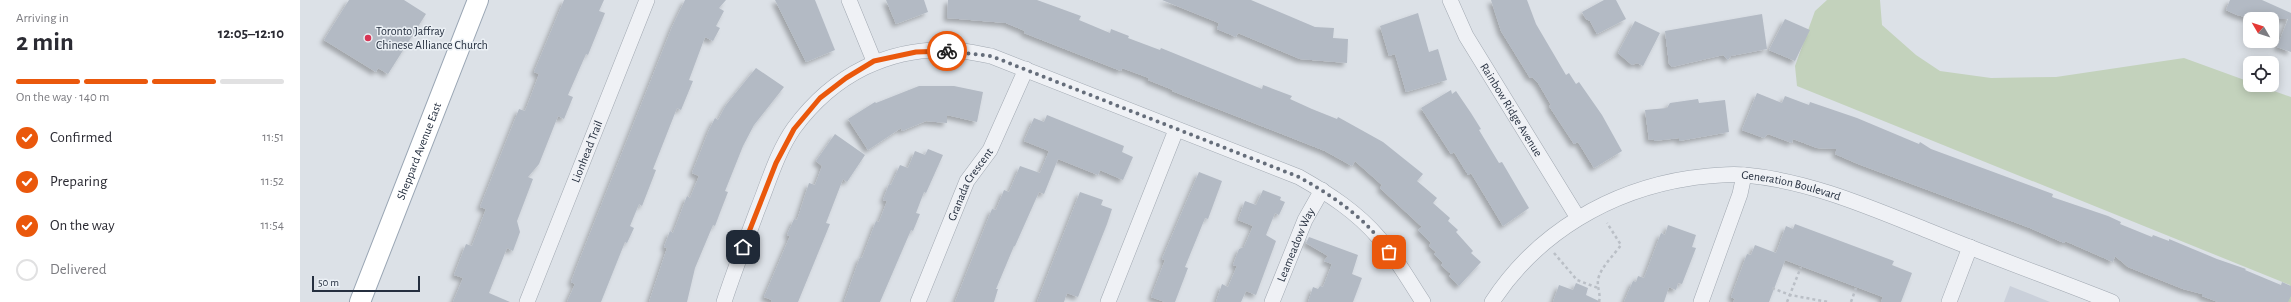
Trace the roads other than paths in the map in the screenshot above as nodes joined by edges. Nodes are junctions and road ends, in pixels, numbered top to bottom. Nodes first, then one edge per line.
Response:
1 (478, 0) edge
2 (647, 0) edge
3 (849, 0) edge
4 (1450, 0) edge
5 (874, 61) junction
6 (1026, 70) junction
7 (1176, 130) junction
8 (1744, 175) junction
9 (1322, 190) junction
10 (1578, 218) junction
11 (1970, 247) junction
12 (360, 302) edge
13 (527, 302) edge
14 (724, 302) edge
15 (918, 302) edge
16 (1108, 302) edge
17 (1272, 302) edge
18 (1423, 302) edge
19 (1492, 302) edge
20 (1700, 302) edge
21 (1949, 302) edge
22 (2112, 302) edge

1 - 12 main road, Sheppard Avenue East
2 - 13 street, Lionhead Trail
3 - 5 street
4 - 10 street, Rainbow Ridge Avenue
5 - 6 street
5 - 14 street
6 - 7 street
6 - 15 street, Granada Crescent
7 - 9 street
7 - 16 street
8 - 10 street, Generation Boulevard
8 - 11 street, Generation Boulevard
8 - 20 street
9 - 17 street, Leameadow Way
9 - 18 street
10 - 19 street, Generation Boulevard
11 - 21 street
11 - 22 street, Generation Boulevard

